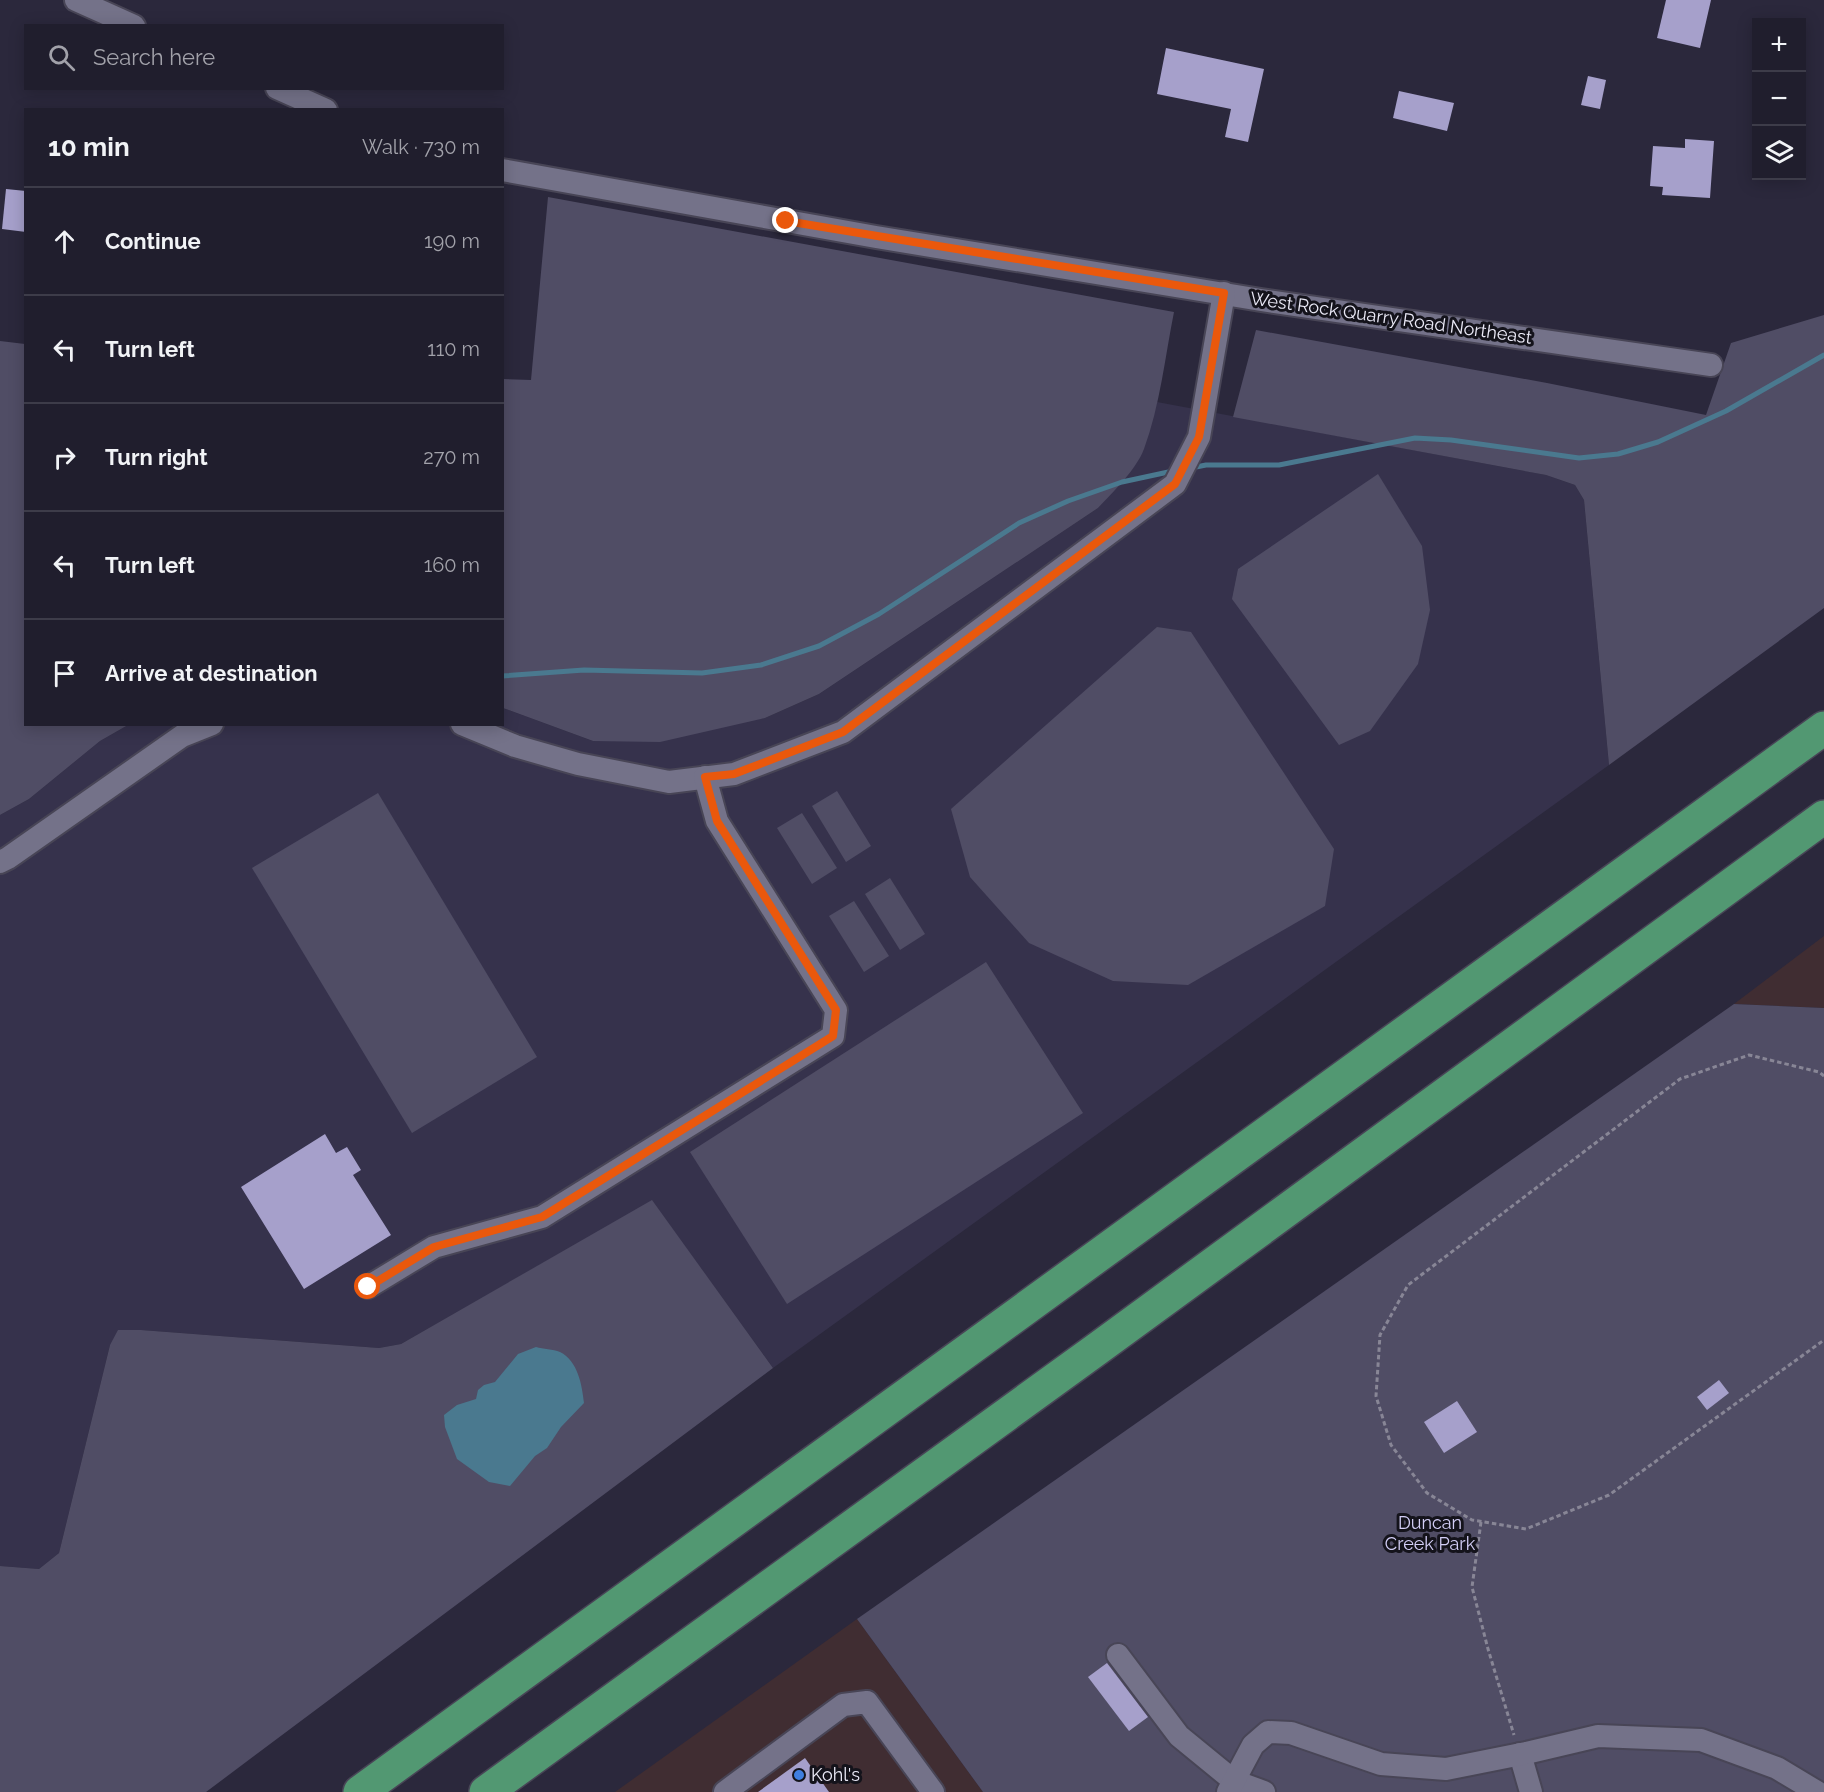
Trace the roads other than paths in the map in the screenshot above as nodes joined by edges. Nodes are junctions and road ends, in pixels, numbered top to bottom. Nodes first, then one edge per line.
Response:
1 (76, 0) edge
2 (130, 24) edge
3 (282, 90) edge
4 (322, 108) edge
5 (504, 170) edge
6 (1224, 293) junction
7 (1712, 365) dead end
8 (207, 726) edge
9 (467, 726) edge
10 (1824, 728) edge
11 (705, 777) junction
12 (1824, 817) edge
13 (0, 862) edge
14 (368, 1287) dead end
15 (1118, 1654) dead end
16 (1518, 1748) junction
17 (1231, 1786) edge
18 (360, 1792) edge
19 (486, 1792) edge
20 (725, 1792) edge
21 (933, 1792) edge
22 (1264, 1792) edge
23 (1531, 1792) edge
24 (1817, 1792) edge

1 - 2 street
3 - 4 street
5 - 6 street, West Rock Quarry Road Northeast
6 - 7 street, West Rock Quarry Road Northeast
6 - 11 street
8 - 13 street
9 - 11 street
10 - 18 highway
11 - 14 street
12 - 19 highway
15 - 17 street
16 - 17 street
16 - 23 street
16 - 24 street
17 - 22 street
20 - 21 street

